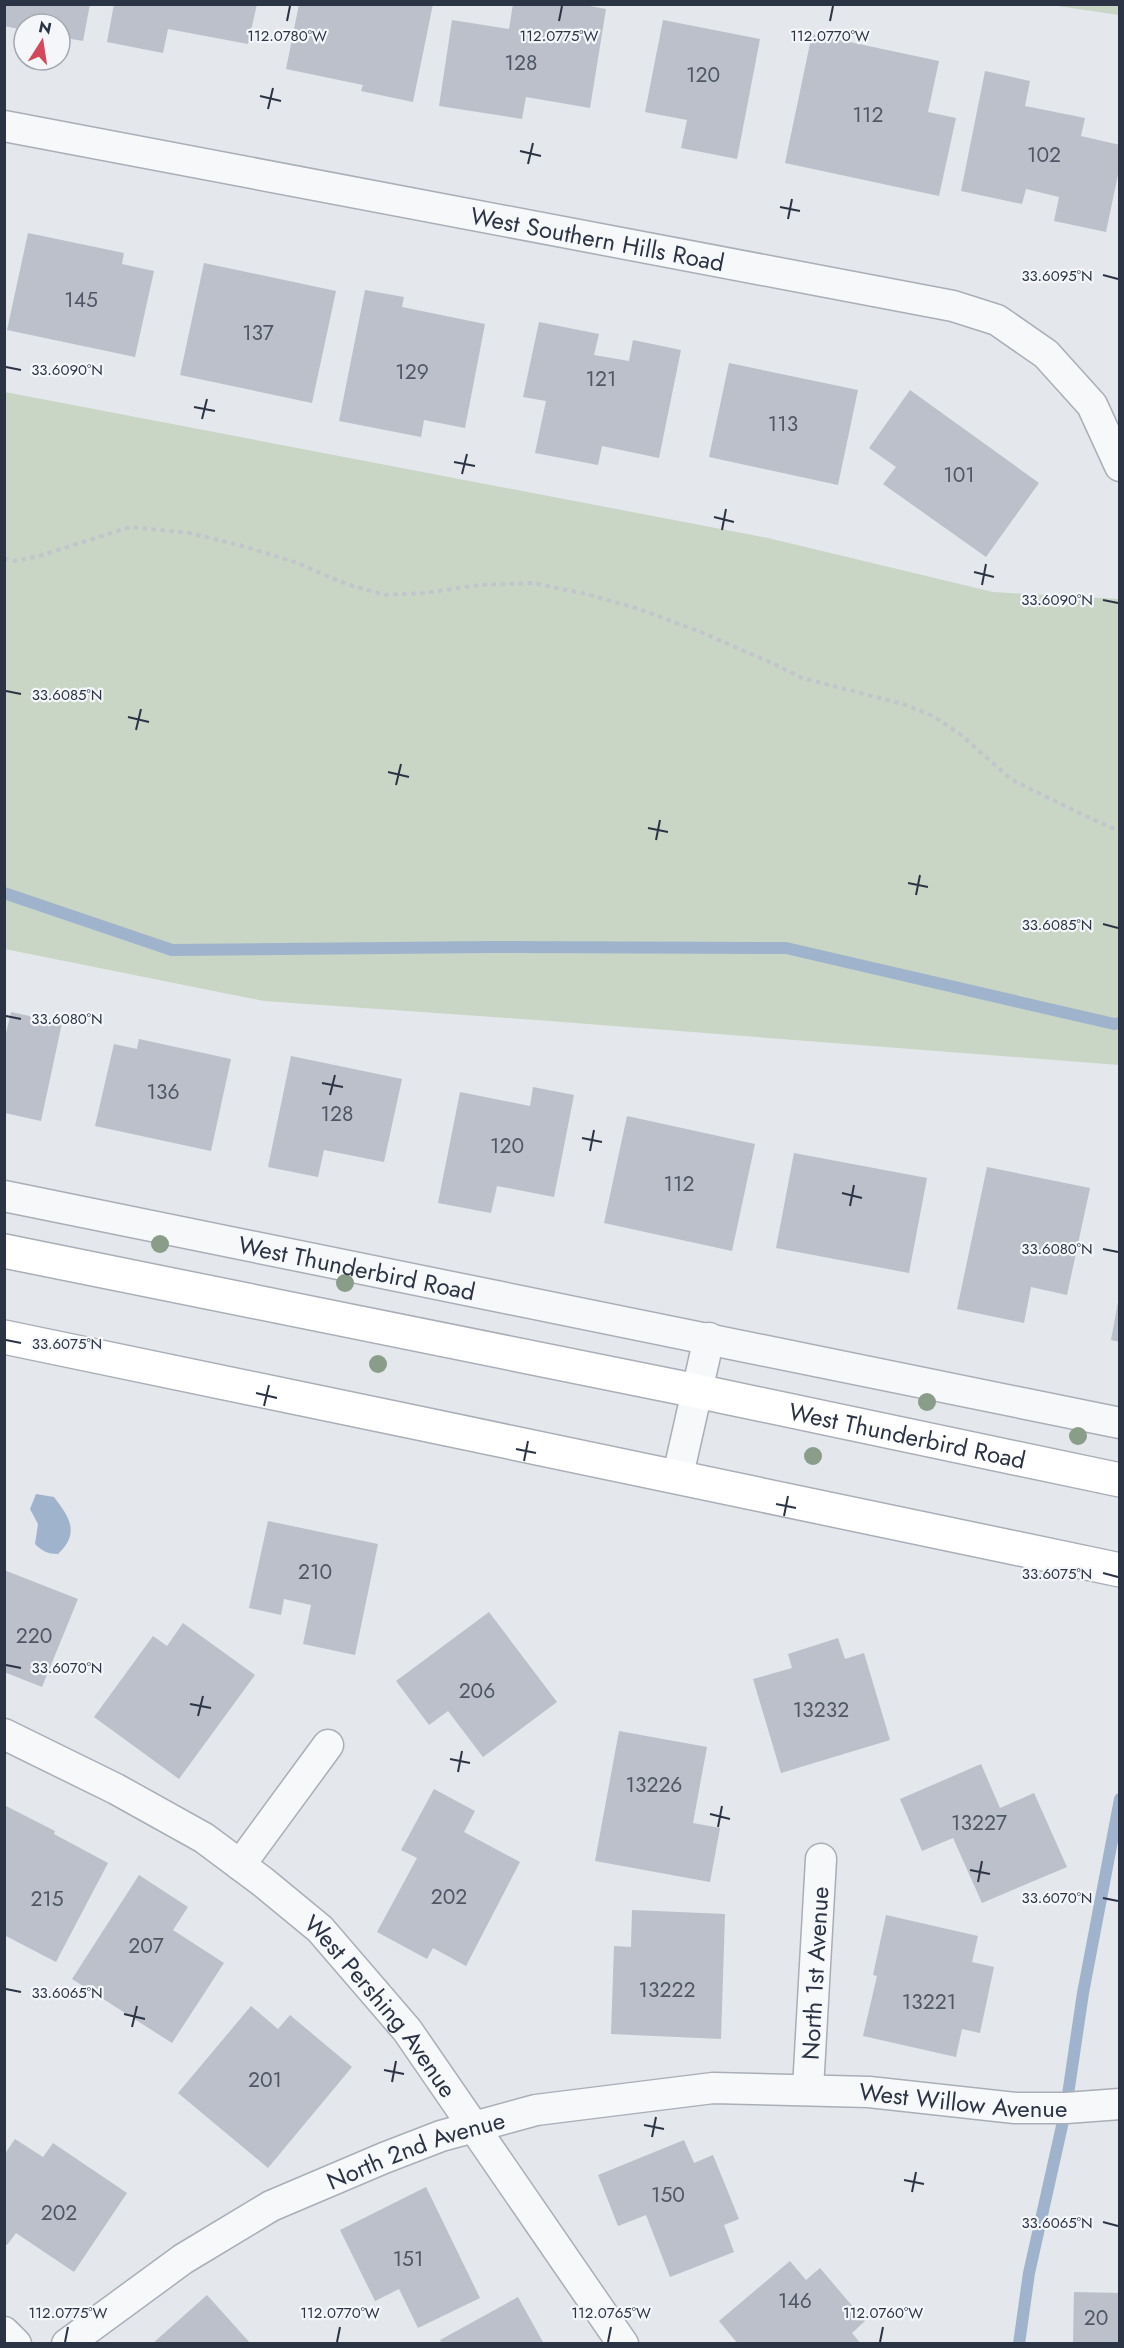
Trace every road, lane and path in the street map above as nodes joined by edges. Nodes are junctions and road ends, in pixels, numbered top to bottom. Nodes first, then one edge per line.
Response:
1 (4, 126) edge
2 (1119, 466) edge
3 (4, 558) edge
4 (1119, 831) edge
5 (4, 1196) edge
6 (4, 1251) edge
7 (4, 1337) edge
8 (709, 1338) junction
9 (698, 1391) junction
10 (1119, 1423) edge
11 (678, 1475) junction
12 (1119, 1480) edge
13 (1119, 1570) edge
14 (4, 1734) edge
15 (328, 1745) dead end
16 (821, 1859) dead end
17 (240, 1865) junction
18 (808, 2089) junction
19 (1119, 2104) edge
20 (473, 2126) junction
21 (4, 2332) edge
22 (16, 2343) edge
23 (67, 2343) edge
24 (623, 2343) edge

1 - 2 street, West Southern Hills Road
3 - 4 path
5 - 8 street, West Thunderbird Road
6 - 9 main road, West Thunderbird Road
7 - 11 main road
8 - 9 street
8 - 10 street, West Thunderbird Road
9 - 11 street
9 - 12 main road, West Thunderbird Road
11 - 13 main road
14 - 17 street, West Pershing Avenue
15 - 17 street
16 - 18 street, North 1st Avenue
17 - 20 street, West Pershing Avenue
18 - 19 street, West Willow Avenue
18 - 20 street, North 2nd Avenue
20 - 23 street, North 2nd Avenue
20 - 24 street, West Pershing Avenue
21 - 22 street

